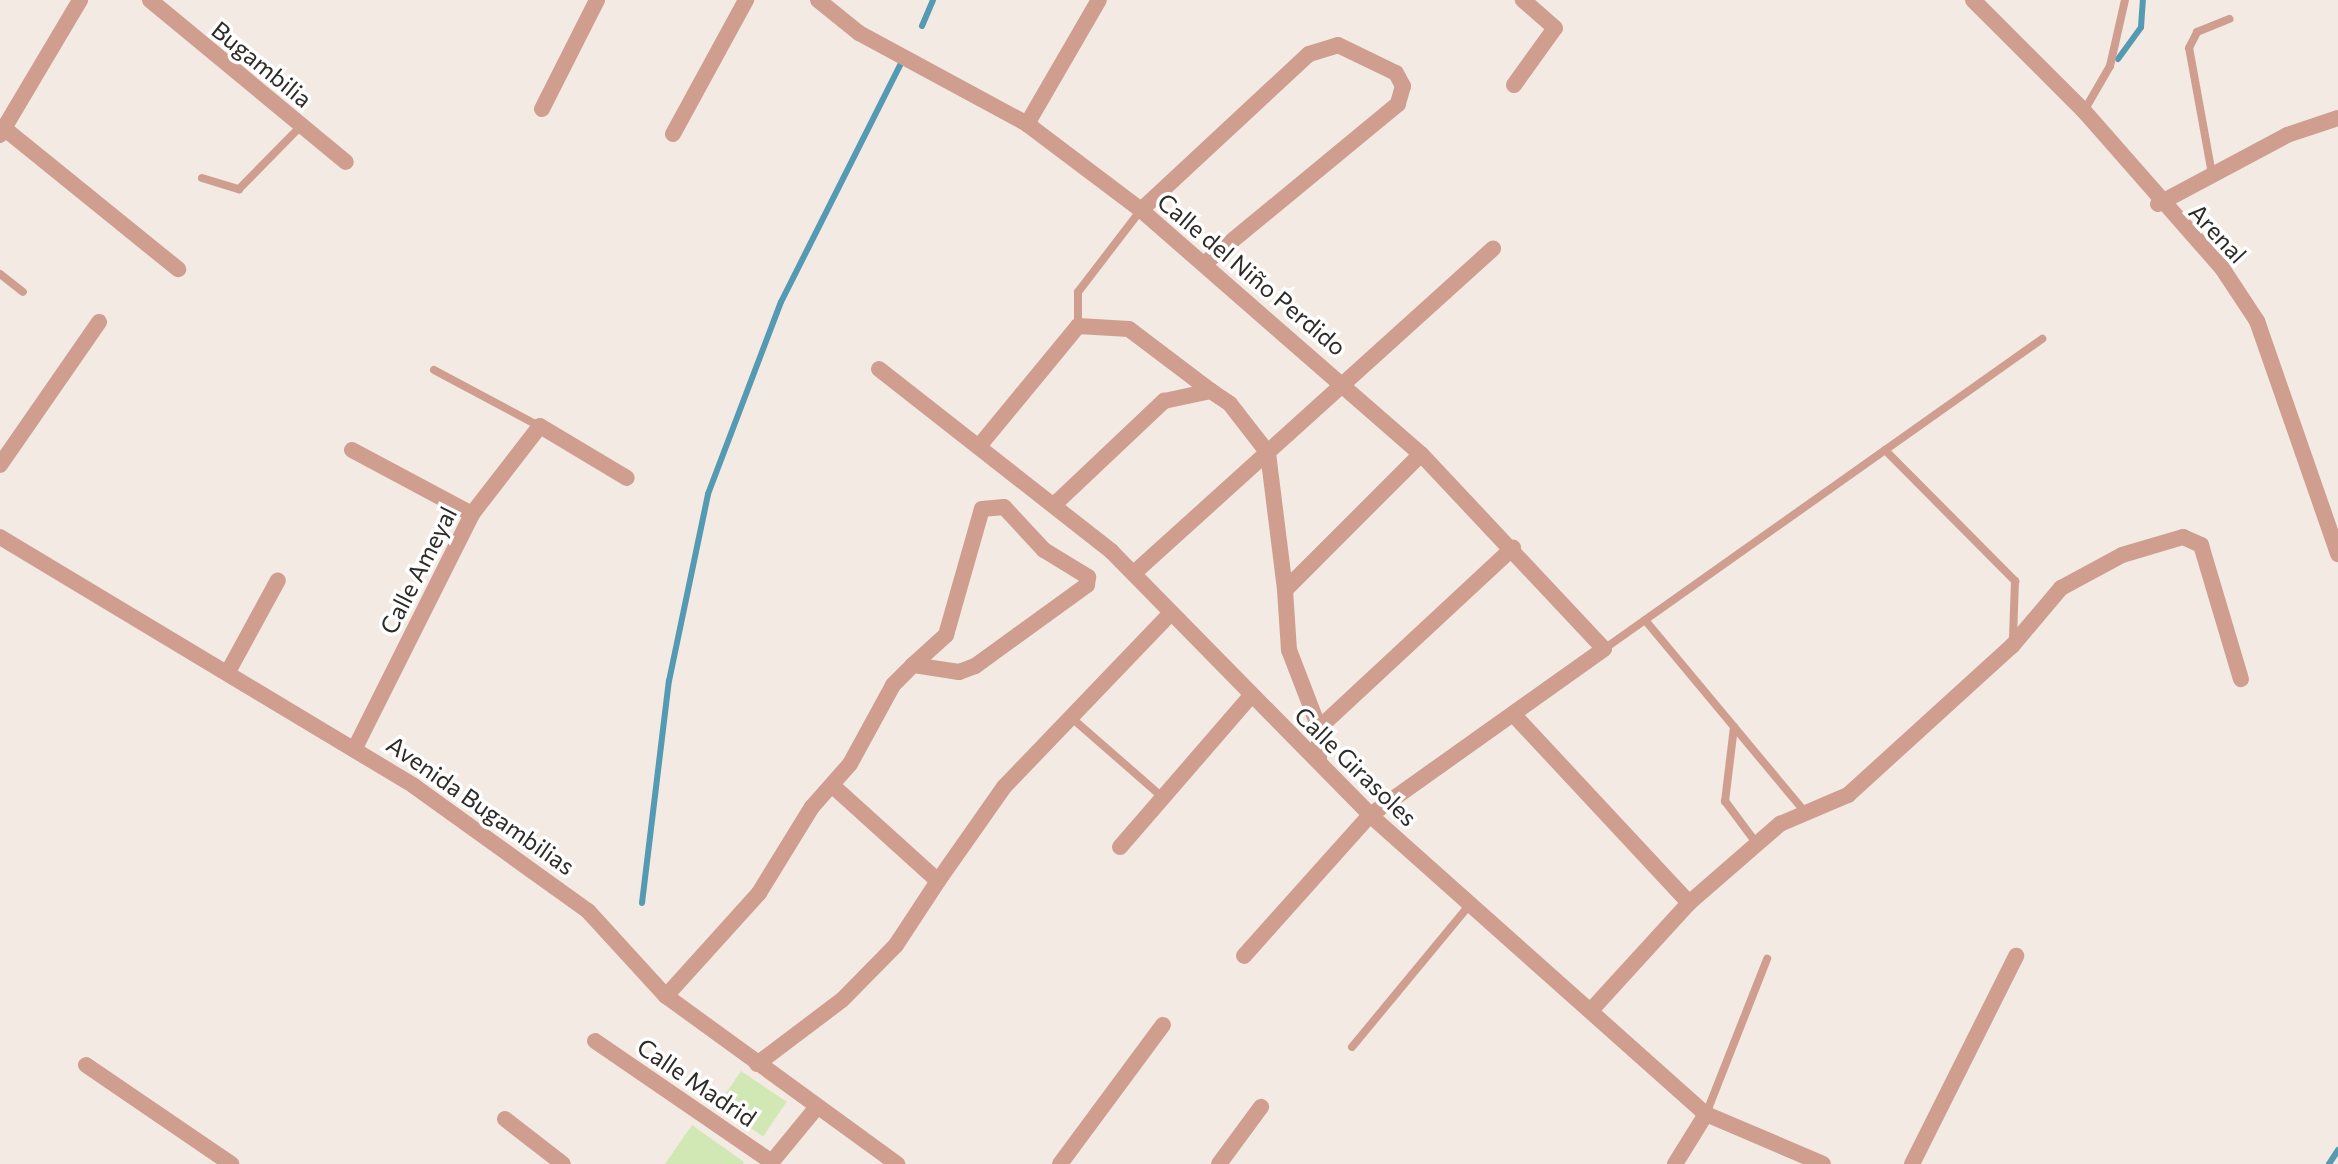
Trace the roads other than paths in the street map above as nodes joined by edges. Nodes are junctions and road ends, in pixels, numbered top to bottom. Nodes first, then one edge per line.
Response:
1 (80, 0) edge
2 (150, 0) edge
3 (597, 0) edge
4 (746, 0) edge
5 (818, 0) edge
6 (1099, 0) edge
7 (1523, 0) edge
8 (1973, 0) edge
9 (2125, 0) edge
10 (2230, 19) dead end
11 (1514, 85) dead end
12 (542, 109) dead end
13 (2084, 111) junction
14 (2338, 118) edge
15 (1027, 124) junction
16 (301, 126) junction
17 (2, 132) edge
18 (673, 134) dead end
19 (346, 162) dead end
20 (2212, 175) junction
21 (202, 178) dead end
22 (2158, 204) junction
23 (1141, 210) junction
24 (1493, 249) dead end
25 (1204, 264) junction
26 (178, 269) dead end
27 (0, 274) edge
28 (23, 292) dead end
29 (99, 322) dead end
30 (1078, 326) junction
31 (2042, 339) dead end
32 (879, 369) dead end
33 (434, 370) dead end
34 (1341, 380) junction
35 (1211, 391) junction
36 (540, 426) junction
37 (980, 445) junction
38 (352, 450) dead end
39 (1885, 450) junction
40 (1268, 453) junction
41 (1421, 454) junction
42 (0, 465) edge
43 (627, 478) dead end
44 (1056, 503) junction
45 (472, 514) junction
46 (0, 537) edge
47 (1513, 548) junction
48 (2338, 554) edge
49 (1134, 573) junction
50 (278, 580) dead end
51 (1285, 590) junction
52 (1169, 615) junction
53 (1645, 620) junction
54 (2012, 646) junction
55 (1604, 649) junction
56 (913, 665) junction
57 (229, 670) junction
58 (2241, 679) dead end
59 (1249, 698) junction
60 (1513, 714) junction
61 (1074, 720) junction
62 (1734, 727) junction
63 (1319, 728) junction
64 (356, 746) junction
65 (1319, 762) junction
66 (833, 786) junction
67 (1160, 795) junction
68 (1804, 811) junction
69 (1370, 815) junction
70 (1757, 844) junction
71 (1120, 847) dead end
72 (938, 881) junction
73 (1471, 902) junction
74 (1689, 903) junction
75 (1244, 956) dead end
76 (2016, 956) dead end
77 (1767, 959) dead end
78 (666, 996) junction
79 (1594, 1007) junction
80 (1163, 1025) dead end
81 (595, 1041) dead end
82 (1352, 1047) dead end
83 (757, 1064) junction
84 (86, 1065) dead end
85 (817, 1107) junction
86 (1261, 1107) dead end
87 (1706, 1114) junction
88 (505, 1119) dead end
89 (552, 1161) edge
90 (771, 1163) edge
91 (231, 1164) edge
92 (897, 1164) edge
93 (1060, 1164) edge
94 (1219, 1164) edge
95 (1675, 1164) edge
96 (1823, 1164) edge
97 (1912, 1164) edge

1 - 17 street
2 - 16 street, Bugambilia
3 - 12 street
4 - 18 street
5 - 15 street, Calle del Niño Perdido
6 - 15 street
7 - 11 street
8 - 13 street, Arenal
9 - 13 lane
10 - 20 lane
13 - 22 street, Arenal
14 - 20 street
15 - 23 street, Calle del Niño Perdido
16 - 19 street, Bugambilia
16 - 21 lane
17 - 26 street
20 - 22 street
22 - 48 street, Arenal
23 - 25 street, Calle del Niño Perdido
23 - 25 street
23 - 30 lane
24 - 34 street
25 - 34 street, Calle del Niño Perdido
27 - 28 lane
29 - 42 street
30 - 35 street
30 - 37 street
31 - 39 lane
32 - 37 street, Calle Girasoles
33 - 36 lane
34 - 40 street
34 - 41 street, Calle del Niño Perdido
35 - 40 street
35 - 44 street
36 - 43 street
36 - 45 street, Calle Ameyal
37 - 44 street, Calle Girasoles
38 - 45 street
39 - 53 lane
39 - 54 lane
40 - 49 street
40 - 51 street
41 - 47 street, Calle del Niño Perdido
41 - 51 street
44 - 49 street, Calle Girasoles
45 - 64 street, Calle Ameyal
46 - 57 street, Avenida Bugambilias
47 - 55 street, Calle del Niño Perdido
47 - 63 street
49 - 52 street, Calle Girasoles
50 - 57 street
51 - 63 street
52 - 59 street, Calle Girasoles
52 - 61 street
53 - 55 lane
53 - 62 lane
54 - 58 street
54 - 68 street
55 - 60 street
56 - 56 street
56 - 66 street
57 - 64 street, Avenida Bugambilias
59 - 65 street, Calle Girasoles
59 - 67 street
60 - 69 street
60 - 74 street
61 - 67 lane
61 - 72 street
62 - 68 lane
62 - 70 lane
63 - 65 street
64 - 78 street, Avenida Bugambilias
65 - 69 street, Calle Girasoles
66 - 72 street
66 - 78 street
67 - 71 street
68 - 70 street
69 - 73 street, Calle Girasoles
69 - 75 street
70 - 74 street
72 - 83 street
73 - 79 street, Calle Girasoles
73 - 82 lane
74 - 79 street
76 - 97 street
77 - 87 lane
78 - 83 street, Avenida Bugambilias
79 - 87 street, Calle Girasoles
80 - 93 street
81 - 90 street, Calle Madrid
83 - 85 street, Avenida Bugambilias
84 - 91 street
85 - 90 street
85 - 92 street, Avenida Bugambilias
86 - 94 street
87 - 95 street
87 - 96 street, Calle Girasoles
88 - 89 street

